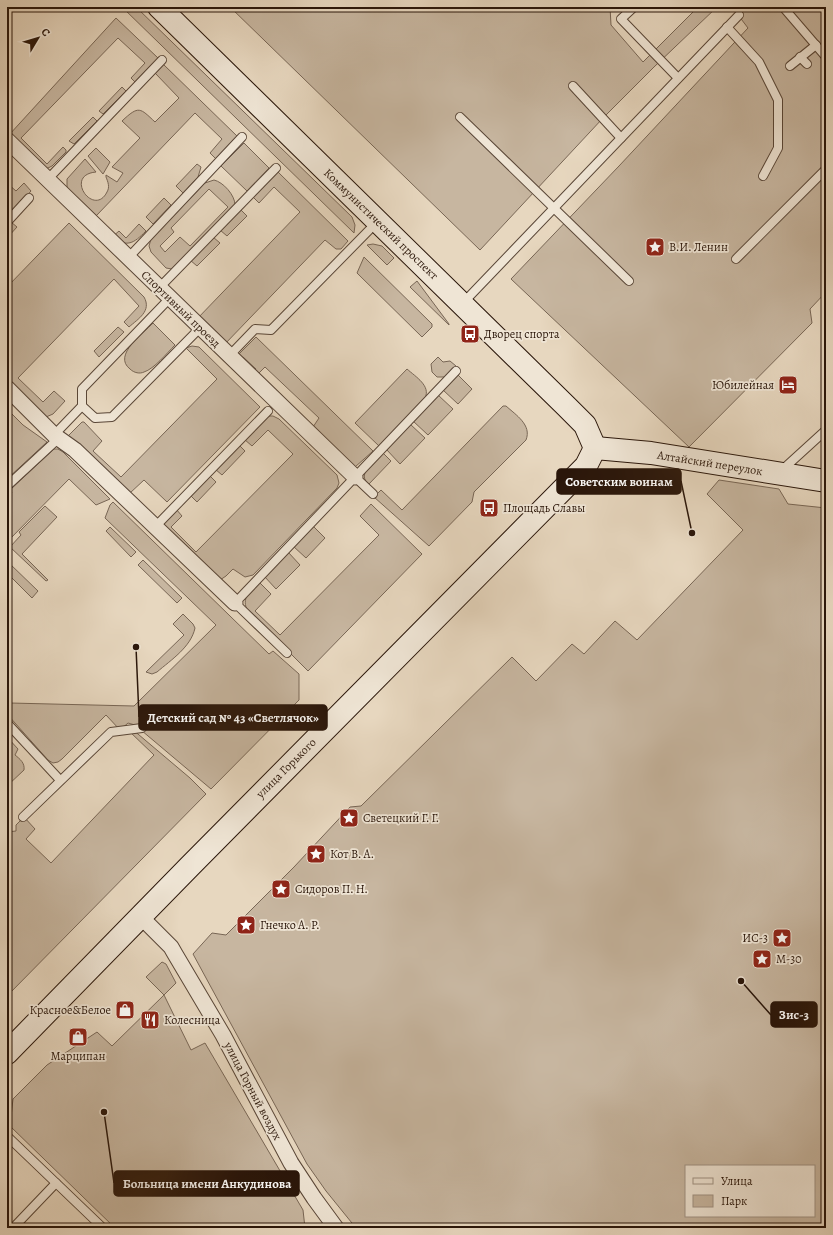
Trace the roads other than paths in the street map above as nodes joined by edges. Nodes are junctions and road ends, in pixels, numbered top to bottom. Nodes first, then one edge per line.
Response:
1 (159, 7) edge
2 (634, 7) edge
3 (782, 7) edge
4 (739, 15) dead end
5 (727, 27) junction
6 (816, 45) junction
7 (800, 57) junction
8 (826, 57) edge
9 (162, 60) dead end
10 (806, 64) dead end
11 (790, 66) dead end
12 (678, 78) junction
13 (573, 86) dead end
14 (460, 116) dead end
15 (242, 137) dead end
16 (621, 138) junction
17 (7, 140) edge
18 (276, 168) dead end
19 (826, 169) edge
20 (763, 176) dead end
21 (47, 180) junction
22 (29, 198) dead end
23 (554, 208) junction
24 (378, 221) junction
25 (7, 222) edge
26 (128, 258) junction
27 (736, 259) dead end
28 (629, 281) dead end
29 (164, 293) junction
30 (462, 304) junction
31 (200, 328) junction
32 (229, 356) junction
33 (456, 371) dead end
34 (7, 388) edge
35 (82, 406) junction
36 (268, 411) dead end
37 (826, 430) edge
38 (57, 436) junction
39 (595, 448) junction
40 (778, 474) junction
41 (355, 476) junction
42 (826, 481) edge
43 (7, 486) edge
44 (373, 494) dead end
45 (156, 527) junction
46 (235, 603) junction
47 (287, 653) dead end
48 (7, 723) edge
49 (142, 728) dead end
50 (60, 780) junction
51 (23, 817) dead end
52 (140, 916) junction
53 (7, 1053) edge
54 (7, 1136) edge
55 (56, 1183) junction
56 (13, 1228) edge
57 (102, 1228) edge
58 (336, 1228) edge

1 - 24 main road, Коммунистический проспект
2 - 12 lane
3 - 6 lane
4 - 5 lane
5 - 12 lane
5 - 20 lane
6 - 7 lane
6 - 8 lane
7 - 10 lane
7 - 11 lane
9 - 21 lane
12 - 16 lane
13 - 16 lane
14 - 23 lane
15 - 26 lane
16 - 23 lane
17 - 21 street, Спортивный проезд
18 - 29 lane
19 - 27 lane
21 - 26 street, Спортивный проезд
22 - 25 lane
23 - 28 lane
23 - 30 lane
24 - 30 main road, Коммунистический проспект
24 - 32 lane
26 - 29 street, Спортивный проезд
29 - 31 street, Спортивный проезд
29 - 35 lane
30 - 39 main road, Коммунистический проспект
31 - 32 street, Спортивный проезд
31 - 35 lane
32 - 41 street, Спортивный проезд
33 - 41 lane
34 - 38 street
35 - 38 lane
36 - 45 lane
37 - 40 lane
38 - 43 lane
38 - 45 street
39 - 40 main road, Алтайский переулок
39 - 52 main road, улица Горького
40 - 42 main road, Алтайский переулок
41 - 44 lane
41 - 46 lane
45 - 46 street
46 - 47 lane
48 - 50 lane
49 - 50 lane
50 - 51 lane
52 - 53 main road, улица Горького
52 - 58 street, улица Горный воздух
54 - 55 lane
55 - 56 lane
55 - 57 lane

